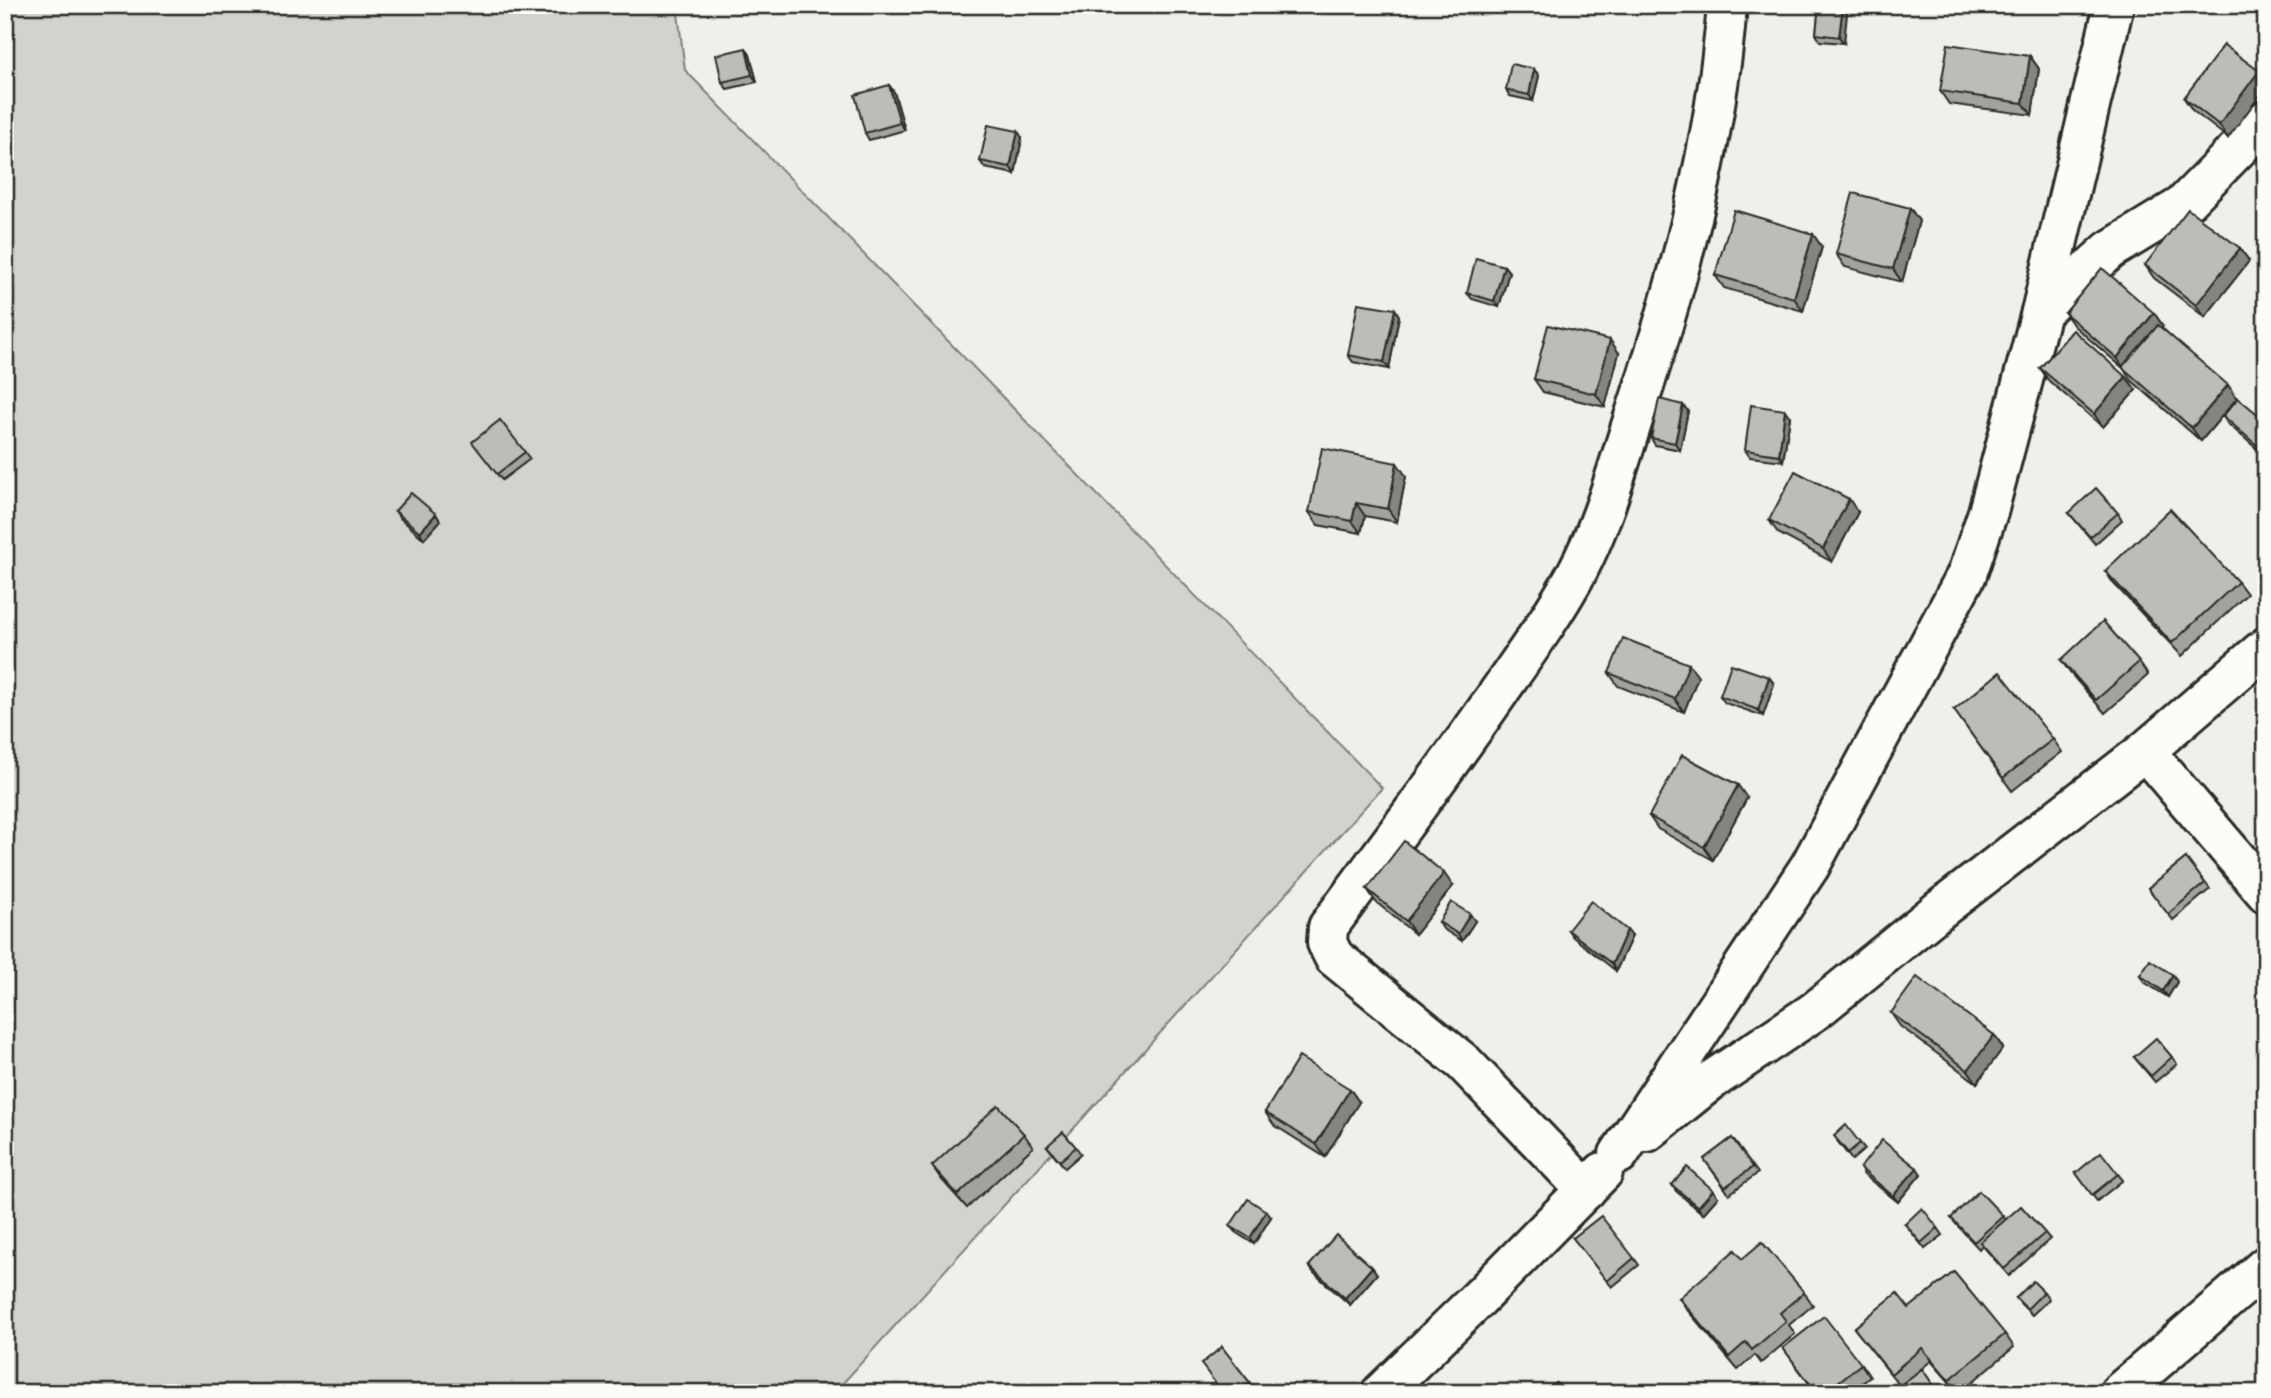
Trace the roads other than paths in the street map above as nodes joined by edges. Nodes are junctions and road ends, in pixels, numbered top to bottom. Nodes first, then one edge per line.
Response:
1 (1727, 5) edge
2 (2114, 5) edge
3 (2266, 120) edge
4 (2041, 312) junction
5 (2266, 647) edge
6 (2145, 751) junction
7 (2266, 892) edge
8 (1619, 1154) junction
9 (1586, 1190) junction
10 (2266, 1266) edge
11 (1381, 1393) edge
12 (2119, 1393) edge

1 - 9 street
2 - 4 street
3 - 4 street
4 - 8 street
5 - 6 street
6 - 7 street
6 - 8 street
8 - 9 street
9 - 11 street
10 - 12 street

